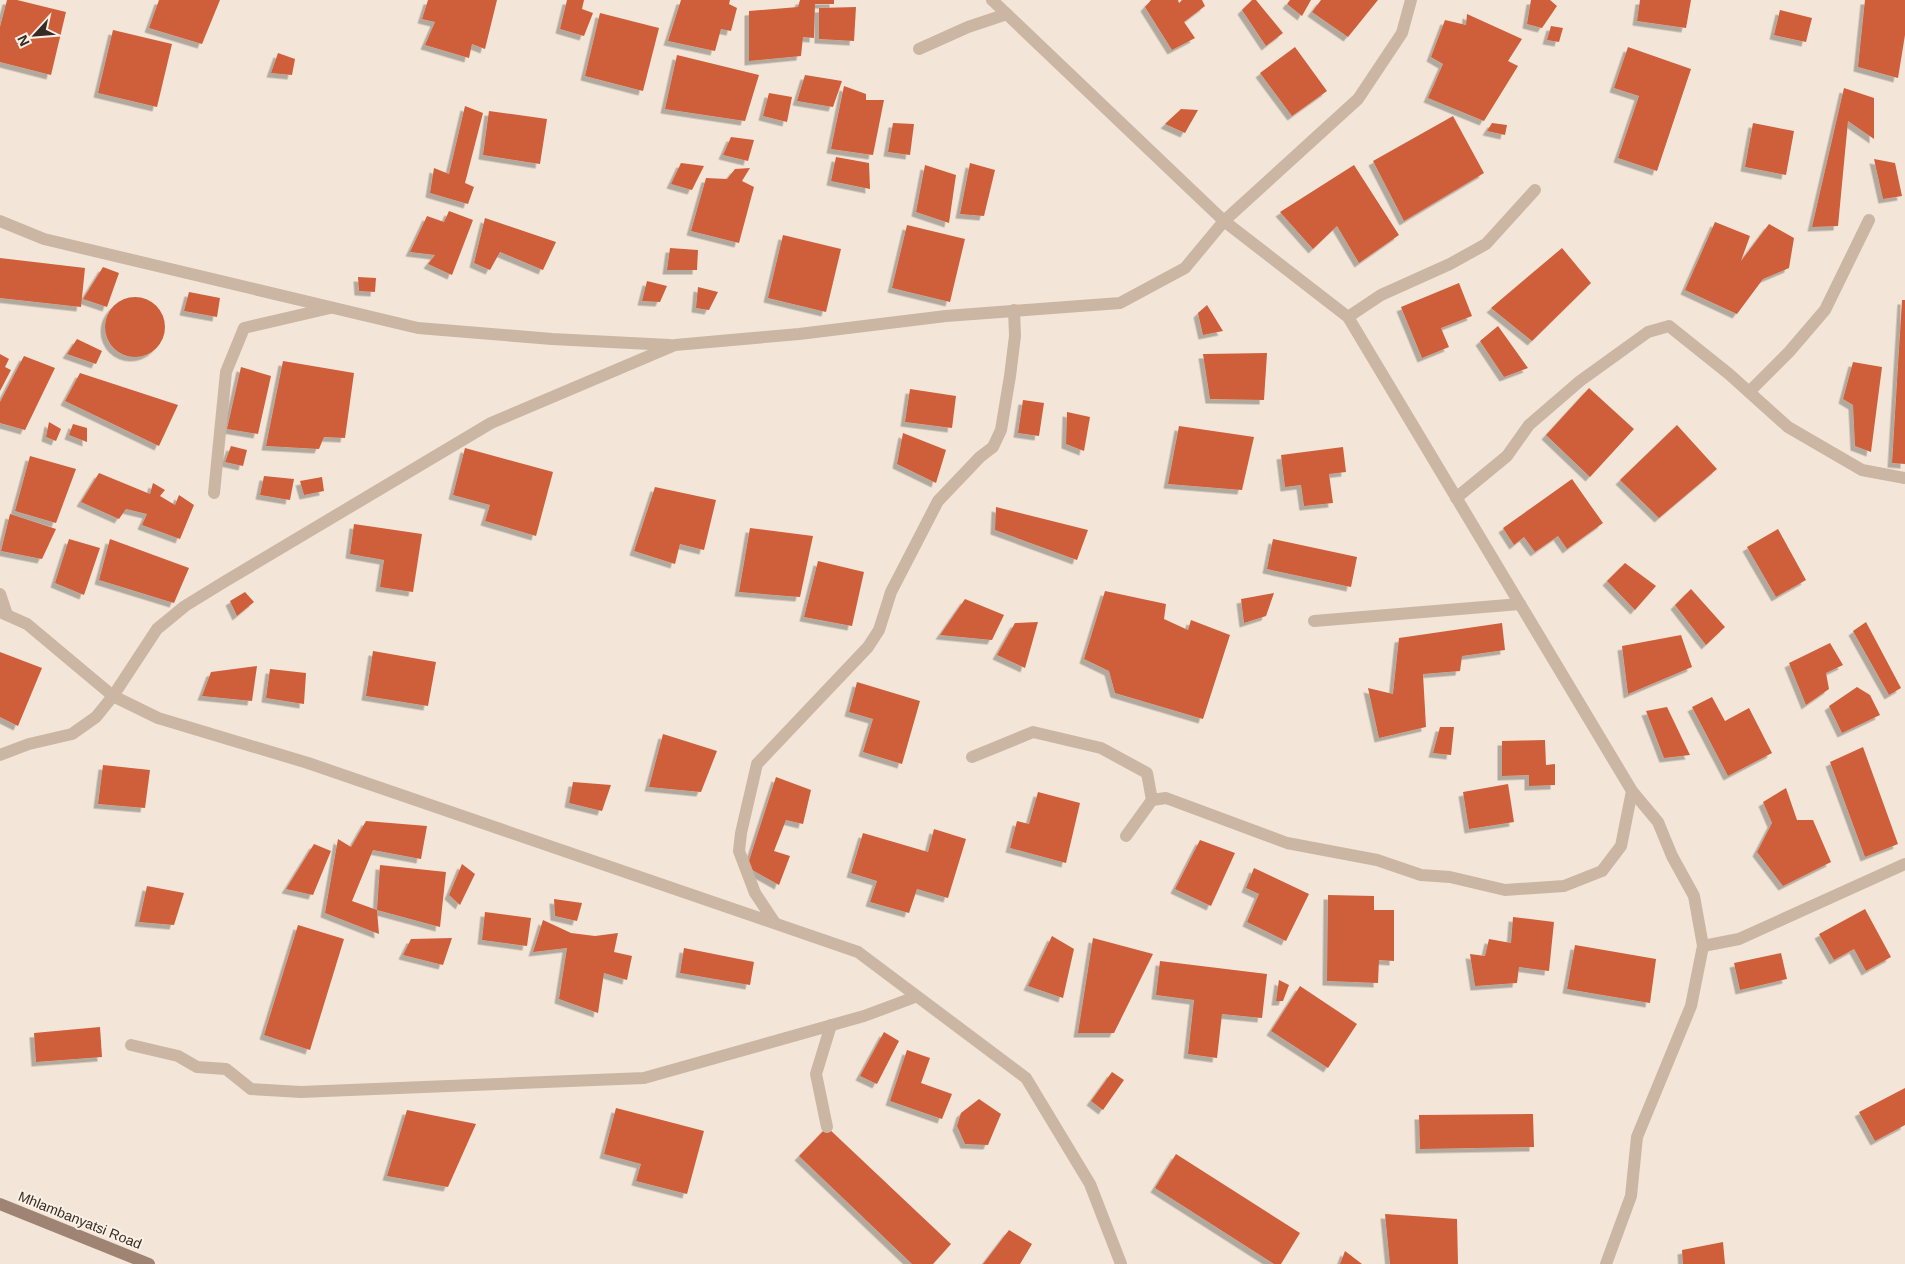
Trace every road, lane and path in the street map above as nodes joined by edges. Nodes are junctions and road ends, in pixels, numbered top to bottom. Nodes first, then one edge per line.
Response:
1 (992, 0) edge
2 (1411, 0) edge
3 (1007, 14) junction
4 (920, 49) dead end
5 (1535, 190) dead end
6 (1869, 220) dead end
7 (0, 221) edge
8 (1224, 221) junction
9 (335, 307) junction
10 (1014, 310) junction
11 (1348, 317) junction
12 (675, 345) junction
13 (1749, 392) junction
14 (1905, 478) edge
15 (214, 493) dead end
16 (1456, 498) junction
17 (0, 594) edge
18 (1520, 604) junction
19 (4, 613) edge
20 (1314, 621) dead end
21 (113, 696) junction
22 (0, 755) edge
23 (972, 756) dead end
24 (1632, 791) junction
25 (1152, 800) junction
26 (1126, 836) dead end
27 (1905, 864) edge
28 (775, 923) junction
29 (1703, 946) junction
30 (915, 997) junction
31 (831, 1025) junction
32 (131, 1045) dead end
33 (827, 1127) dead end
34 (0, 1204) edge
35 (149, 1264) edge
36 (1121, 1264) edge
37 (1606, 1264) edge

1 - 3 street
2 - 8 street
3 - 4 street
3 - 8 street
5 - 11 street
6 - 13 street
7 - 9 street
8 - 10 street
8 - 11 street
9 - 12 street
9 - 15 street
10 - 12 street
10 - 28 street
11 - 16 street
12 - 21 street
13 - 14 street
13 - 16 street
16 - 18 street
17 - 19 street
18 - 20 street
18 - 24 street
19 - 21 street
21 - 22 street
21 - 28 street
23 - 25 street
24 - 25 street
24 - 29 street
25 - 26 street
27 - 29 street
28 - 30 street
29 - 37 street
30 - 31 street
30 - 36 street
31 - 32 street
31 - 33 street
34 - 35 main road, Mhlambanyatsi Road

